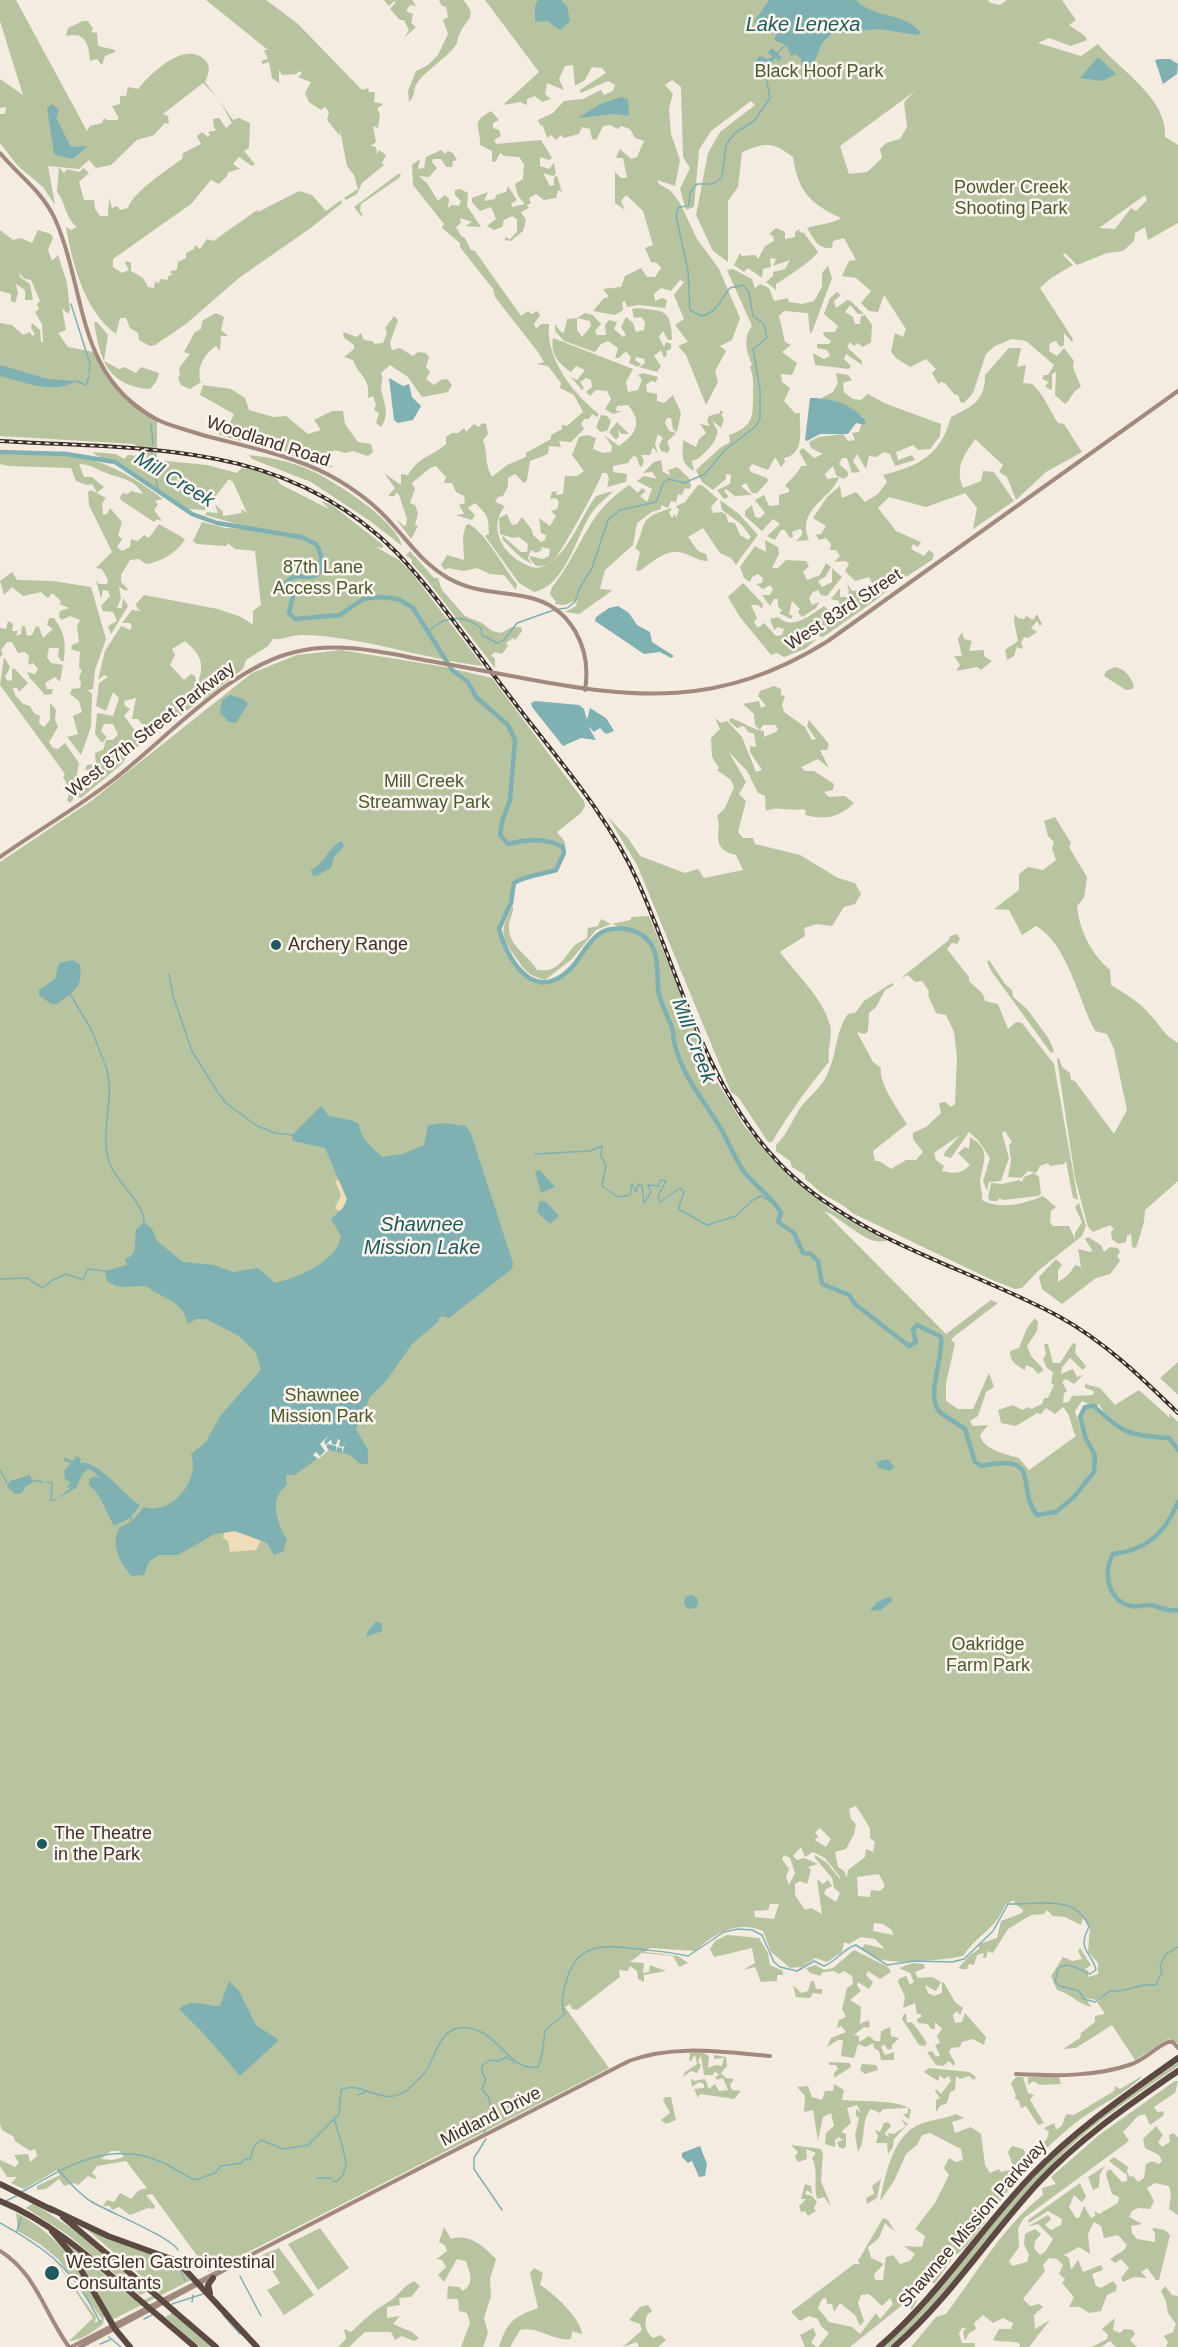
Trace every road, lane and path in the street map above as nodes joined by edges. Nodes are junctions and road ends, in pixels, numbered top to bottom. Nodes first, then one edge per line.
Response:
1 (0, 153) edge
2 (1178, 391) edge
3 (400, 656) joint
4 (585, 690) junction
5 (0, 857) edge
6 (1178, 2048) edge
7 (770, 2056) dead end
8 (1178, 2058) edge
9 (1178, 2071) edge
10 (1016, 2074) dead end
11 (0, 2184) edge
12 (0, 2201) edge
13 (49, 2208) junction
14 (48, 2226) junction
15 (0, 2251) edge
16 (238, 2262) junction
17 (213, 2278) junction
18 (199, 2282) junction
19 (212, 2296) junction
20 (113, 2327) junction
21 (70, 2347) edge
22 (80, 2347) edge
23 (130, 2347) edge
24 (195, 2347) edge
25 (216, 2347) edge
26 (257, 2347) edge
27 (879, 2347) edge
28 (894, 2347) edge

1 - 4 main road, Woodland Road
2 - 4 main road, West 83rd Street
3 - 4 main road, West 83rd Street, bridge
3 - 5 main road, West 87th Street Parkway
6 - 10 main road
7 - 16 main road, Midland Drive
8 - 27 highway, Shawnee Mission Parkway
9 - 28 highway, Shawnee Mission Parkway
11 - 13 highway
12 - 14 highway
13 - 18 highway
13 - 25 highway, bridge
14 - 20 highway
14 - 24 highway, bridge
15 - 21 main road
16 - 17 main road, Midland Drive
16 - 18 main road, Midland Drive
17 - 18 main road, Midland Drive
17 - 19 highway
18 - 19 highway
18 - 20 main road, Midland Drive
19 - 26 highway
20 - 21 main road, Midland Drive
20 - 22 main road, Midland Drive
20 - 23 highway

